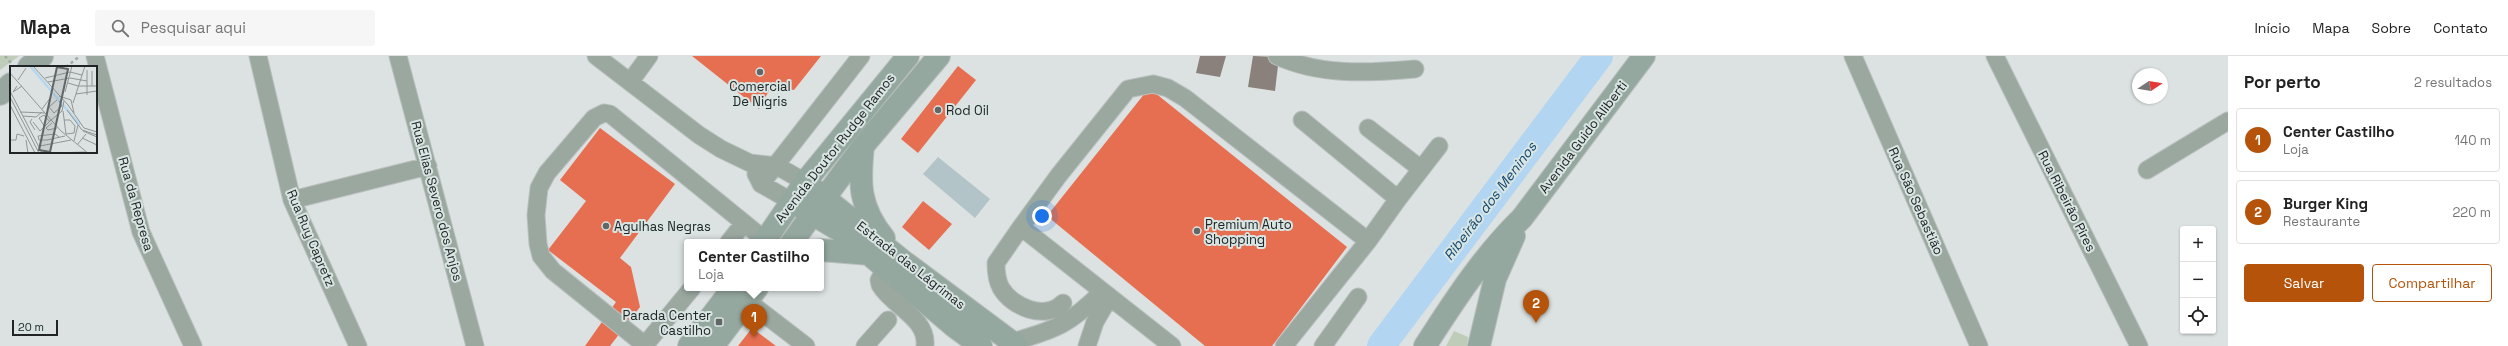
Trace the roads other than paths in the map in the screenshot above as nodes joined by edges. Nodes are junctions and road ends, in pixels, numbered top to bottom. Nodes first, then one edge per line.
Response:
1 (42, 56) edge
2 (95, 56) edge
3 (258, 56) edge
4 (398, 56) edge
5 (596, 56) edge
6 (649, 56) edge
7 (861, 56) edge
8 (908, 56) edge
9 (939, 56) edge
10 (1277, 56) edge
11 (1644, 56) edge
12 (1853, 56) edge
13 (1995, 56) edge
14 (30, 66) edge
15 (1415, 69) dead end
16 (10, 80) edge
17 (630, 82) junction
18 (10, 85) edge
19 (0, 86) edge
20 (0, 94) edge
21 (1302, 120) dead end
22 (2228, 121) edge
23 (1368, 128) dead end
24 (863, 146) junction
25 (1439, 146) dead end
26 (750, 163) junction
27 (428, 166) junction
28 (777, 166) junction
29 (1421, 169) junction
30 (2147, 170) dead end
31 (805, 182) junction
32 (761, 184) junction
33 (1398, 199) junction
34 (292, 200) junction
35 (791, 201) junction
36 (819, 204) junction
37 (1522, 218) junction
38 (744, 223) junction
39 (1022, 227) junction
40 (731, 239) edge
41 (762, 239) edge
42 (765, 239) edge
43 (794, 239) edge
44 (1368, 241) junction
45 (824, 250) edge
46 (870, 254) junction
47 (894, 265) junction
48 (690, 291) edge
49 (731, 291) edge
50 (1106, 295) junction
51 (756, 297) edge
52 (1358, 297) dead end
53 (1063, 303) dead end
54 (888, 320) dead end
55 (1014, 344) edge
56 (646, 345) edge
57 (193, 346) edge
58 (358, 346) edge
59 (475, 346) edge
60 (689, 346) edge
61 (713, 346) edge
62 (806, 346) edge
63 (865, 346) edge
64 (925, 346) edge
65 (981, 346) edge
66 (1087, 346) edge
67 (1172, 346) edge
68 (1284, 346) edge
69 (1323, 346) edge
70 (1425, 346) edge
71 (1479, 346) edge
72 (1979, 346) edge
73 (2139, 346) edge

1 - 14 highway
2 - 57 street, Rua da Represa
3 - 34 street, Rua Ruy Capretz
4 - 27 street, Rua Elias Severo dos Anjos
5 - 17 street
6 - 17 street
7 - 28 street
8 - 31 main road, Avenida Doutor Rudge Ramos
9 - 24 main road, Avenida Doutor Rudge Ramos
10 - 15 street
11 - 37 main road, Avenida Guido Aliberti
12 - 72 street, Rua São Sebastião
13 - 73 street, Rua Ribeirão Pires
16 - 19 highway
17 - 26 street
18 - 20 highway
21 - 33 street
22 - 30 street
23 - 29 street
24 - 36 main road, Avenida Doutor Rudge Ramos
24 - 47 main road
25 - 29 street
26 - 28 street
26 - 32 street
27 - 34 street
27 - 59 street, Rua Elias Severo dos Anjos
28 - 31 street
28 - 32 street
29 - 33 street
31 - 35 main road, Avenida Doutor Rudge Ramos
31 - 36 main road, Estrada das Lágrimas
32 - 35 street
33 - 44 street
34 - 58 street, Rua Ruy Capretz
35 - 36 main road, Estrada das Lágrimas
35 - 42 main road, Avenida Doutor Rudge Ramos
36 - 43 main road, Avenida Doutor Rudge Ramos
36 - 46 main road, Estrada das Lágrimas
36 - 47 main road, Estrada das Lágrimas
37 - 70 main road, Avenida Guido Aliberti
37 - 71 main road, Avenida Guido Aliberti
38 - 40 street
38 - 41 street
38 - 56 street
39 - 44 street
39 - 50 street
39 - 53 street
44 - 68 street
45 - 46 main road
46 - 47 main road, Estrada das Lágrimas
47 - 55 main road, Estrada das Lágrimas
47 - 64 street
47 - 65 main road, Estrada das Lágrimas
48 - 56 street
49 - 60 main road
50 - 55 street
50 - 66 street
50 - 67 street
51 - 61 main road
51 - 62 street
52 - 69 street
54 - 63 street

